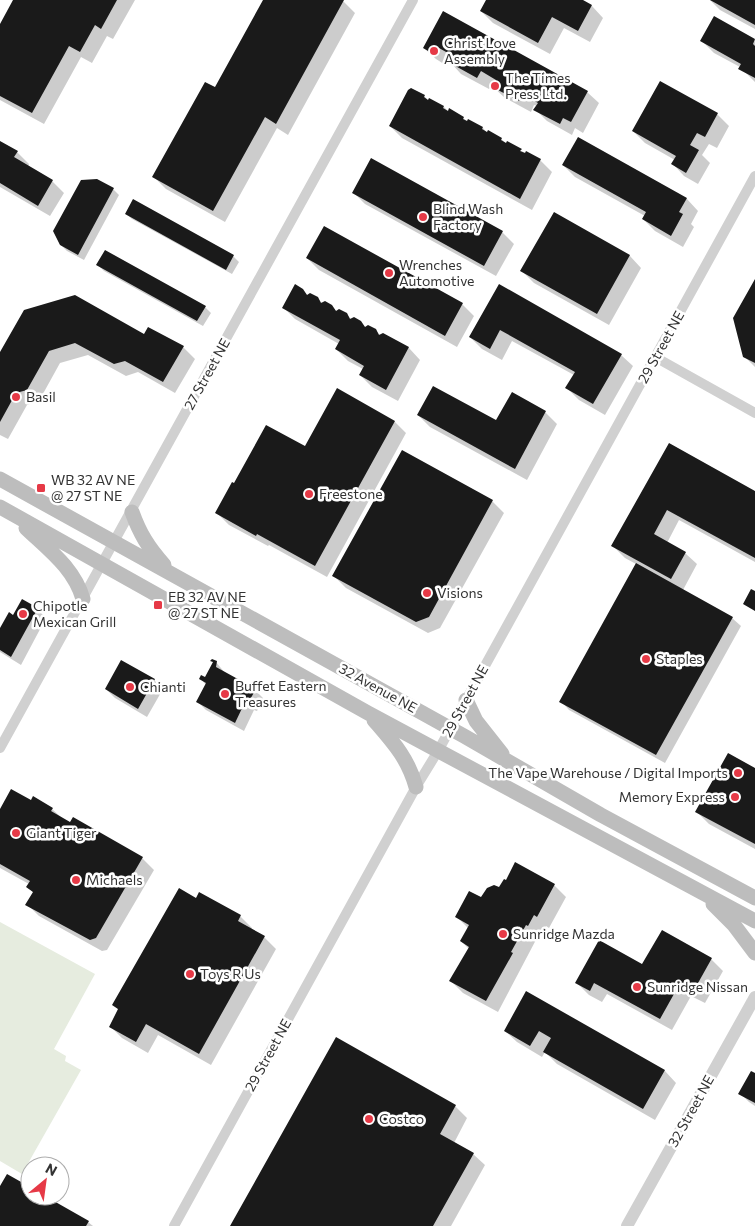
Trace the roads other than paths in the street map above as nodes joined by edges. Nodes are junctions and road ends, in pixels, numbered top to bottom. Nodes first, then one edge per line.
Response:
1 (413, 0) edge
2 (755, 176) edge
3 (655, 358) junction
4 (755, 413) edge
5 (0, 479) edge
6 (4, 510) edge
7 (132, 512) junction
8 (115, 542) junction
9 (103, 564) junction
10 (172, 574) junction
11 (83, 600) junction
12 (466, 700) junction
13 (368, 713) junction
14 (450, 728) junction
15 (0, 748) edge
16 (438, 751) junction
17 (508, 761) junction
18 (416, 787) junction
19 (699, 891) junction
20 (755, 898) edge
21 (755, 921) edge
22 (755, 954) edge
23 (755, 997) edge
24 (174, 1226) edge
25 (627, 1226) edge

1 - 7 street, 27 Street NE
2 - 3 street, 29 Street NE
3 - 4 street
3 - 12 street, 29 Street NE
5 - 8 main road, 32 Avenue NE
6 - 9 main road, 32 Avenue NE
6 - 11 main road
7 - 8 street, 27 Street NE
7 - 10 main road
8 - 9 street, 27 Street NE
8 - 10 main road, 32 Avenue NE
9 - 11 street, 27 Street NE
9 - 13 main road, 32 Avenue NE
10 - 14 main road, 32 Avenue NE
11 - 15 street, 27 Street NE
12 - 14 street, 29 Street NE
12 - 17 main road
13 - 16 main road, 32 Avenue NE
13 - 18 main road
14 - 16 street, 29 Street NE
14 - 17 main road, 32 Avenue NE
16 - 18 street, 29 Street NE
16 - 19 main road, 32 Avenue NE
17 - 20 main road, 32 Avenue NE
18 - 24 street, 29 Street NE
19 - 21 main road, 32 Avenue NE
19 - 22 main road
23 - 25 street, 32 Street NE

